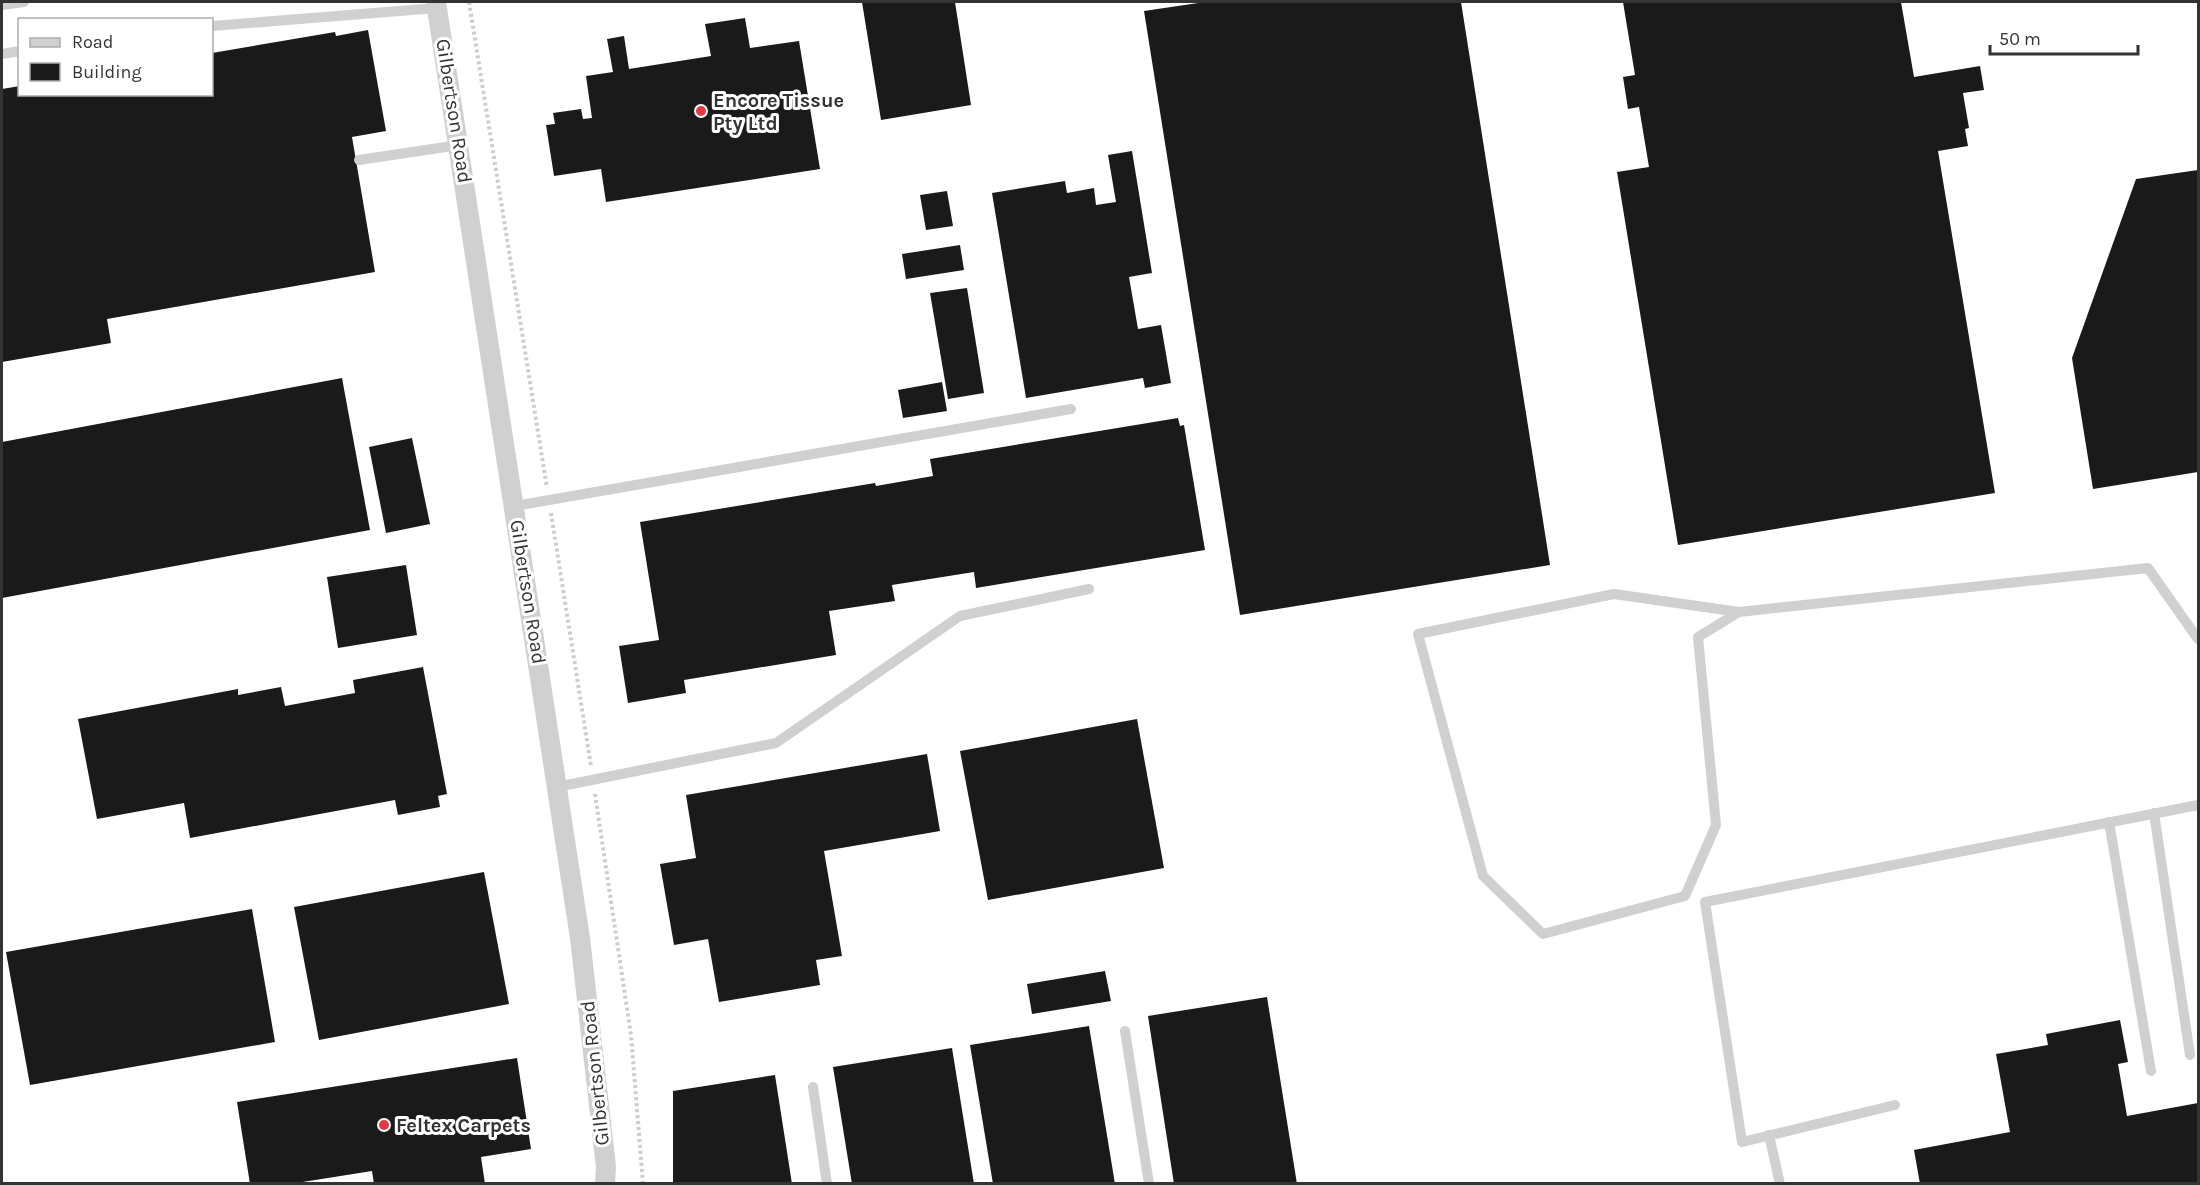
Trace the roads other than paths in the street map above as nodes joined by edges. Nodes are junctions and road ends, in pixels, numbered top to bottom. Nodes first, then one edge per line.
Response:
1 (24, 2) edge
2 (2, 5) edge
3 (437, 5) edge
4 (213, 26) edge
5 (18, 51) edge
6 (2, 54) edge
7 (459, 145) junction
8 (359, 160) dead end
9 (1071, 410) dead end
10 (515, 506) junction
11 (1089, 589) dead end
12 (1739, 612) junction
13 (2199, 639) edge
14 (557, 787) junction
15 (2199, 805) edge
16 (2154, 813) junction
17 (2109, 822) junction
18 (1125, 1031) dead end
19 (2190, 1055) dead end
20 (2151, 1071) dead end
21 (813, 1086) dead end
22 (1895, 1105) dead end
23 (1769, 1135) junction
24 (605, 1184) edge
25 (827, 1184) edge
26 (1149, 1184) edge
27 (1780, 1184) edge

1 - 2 lane
3 - 4 lane
3 - 7 street, Gilbertson Road
5 - 6 lane
7 - 8 lane
7 - 10 street, Gilbertson Road
9 - 10 lane
10 - 14 street, Gilbertson Road
11 - 14 lane
12 - 12 lane
12 - 13 lane
14 - 24 street, Gilbertson Road
15 - 16 lane
16 - 17 lane
16 - 19 lane
17 - 20 lane
17 - 23 lane
18 - 26 lane
21 - 25 lane
22 - 23 lane
23 - 27 lane

